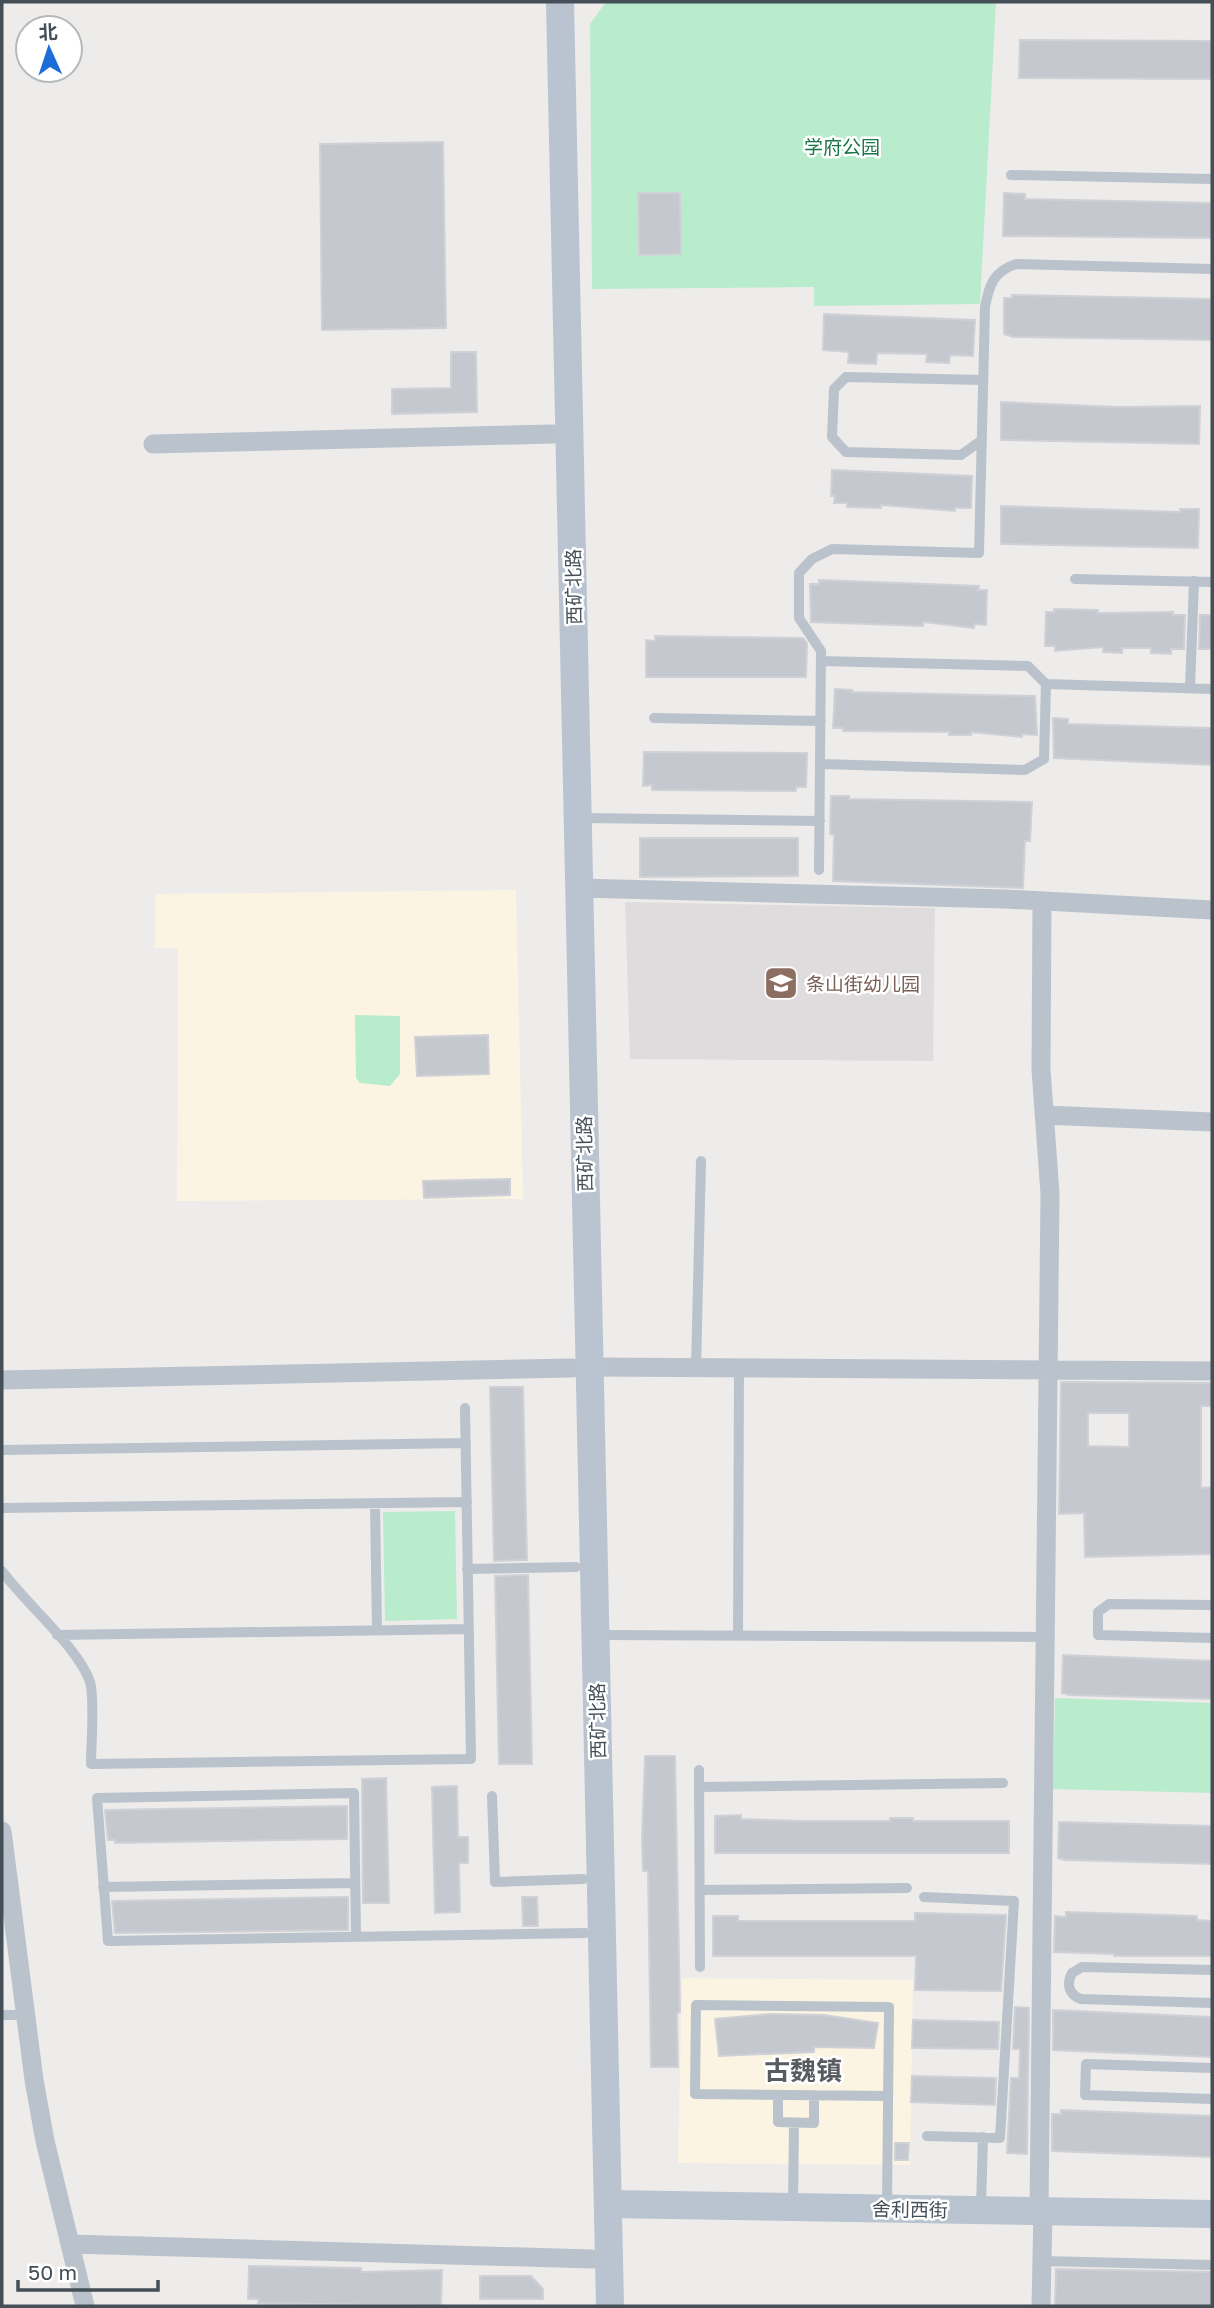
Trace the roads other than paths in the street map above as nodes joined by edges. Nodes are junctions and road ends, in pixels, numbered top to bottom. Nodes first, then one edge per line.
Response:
1 (544, 2) edge
2 (560, 2) edge
3 (1011, 175) dead end
4 (1212, 179) edge
5 (1212, 269) edge
6 (984, 380) junction
7 (553, 434) junction
8 (982, 440) junction
9 (153, 444) dead end
10 (1074, 579) dead end
11 (1194, 581) junction
12 (1212, 582) edge
13 (821, 661) junction
14 (1046, 684) junction
15 (1190, 688) junction
16 (1212, 689) edge
17 (654, 718) dead end
18 (821, 720) junction
19 (821, 764) junction
20 (578, 818) junction
21 (820, 821) junction
22 (819, 870) dead end
23 (579, 888) junction
24 (1042, 901) junction
25 (1212, 910) edge
26 (1044, 1115) junction
27 (1212, 1122) edge
28 (701, 1161) dead end
29 (581, 1368) junction
30 (696, 1368) junction
31 (738, 1368) junction
32 (1049, 1370) junction
33 (1212, 1371) edge
34 (2, 1380) edge
35 (465, 1408) dead end
36 (466, 1443) junction
37 (2, 1450) edge
38 (467, 1502) junction
39 (375, 1504) junction
40 (2, 1508) edge
41 (576, 1567) junction
42 (467, 1569) junction
43 (2, 1571) edge
44 (1212, 1605) edge
45 (469, 1629) junction
46 (377, 1630) junction
47 (57, 1635) junction
48 (594, 1635) junction
49 (738, 1636) junction
50 (1046, 1637) junction
51 (1212, 1638) edge
52 (699, 1770) dead end
53 (1003, 1783) dead end
54 (699, 1787) junction
55 (492, 1796) dead end
56 (2, 1831) edge
57 (583, 1879) junction
58 (355, 1883) junction
59 (103, 1887) junction
60 (907, 1888) dead end
61 (699, 1890) junction
62 (924, 1897) dead end
63 (585, 1933) junction
64 (356, 1937) junction
65 (699, 1967) dead end
66 (1212, 1970) edge
67 (1212, 2003) edge
68 (2, 2015) edge
69 (24, 2015) junction
70 (1212, 2068) edge
71 (778, 2095) junction
72 (814, 2095) junction
73 (888, 2096) junction
74 (1212, 2099) edge
75 (794, 2123) junction
76 (927, 2136) dead end
77 (983, 2137) junction
78 (608, 2204) junction
79 (793, 2207) junction
80 (887, 2209) junction
81 (981, 2210) junction
82 (1041, 2211) junction
83 (1212, 2214) edge
84 (70, 2244) junction
85 (592, 2259) junction
86 (1042, 2261) junction
87 (1212, 2265) edge
88 (85, 2306) edge
89 (593, 2306) edge
90 (610, 2306) edge
91 (1041, 2306) edge

1 - 7 main road, 西矿北路
2 - 20 main road, 西矿北路
3 - 4 lane
5 - 6 lane
6 - 8 lane
6 - 8 lane
7 - 9 street
7 - 29 main road, 西矿北路
8 - 13 lane
10 - 11 lane
11 - 12 lane
11 - 15 lane
13 - 14 lane
13 - 18 lane
14 - 15 lane
14 - 19 lane
15 - 16 lane
17 - 18 lane
18 - 19 lane
19 - 21 lane
20 - 21 lane
20 - 23 main road, 西矿北路
21 - 22 lane
23 - 24 street
23 - 29 main road, 西矿北路
24 - 25 street
24 - 26 street
26 - 27 street
26 - 32 street
28 - 30 lane
29 - 30 street
29 - 34 street
29 - 41 main road, 西矿北路
29 - 48 main road, 西矿北路
30 - 31 street
31 - 32 street
31 - 49 lane
32 - 33 street
32 - 50 street
35 - 36 lane
36 - 37 lane
36 - 38 lane
38 - 39 lane
38 - 42 lane
39 - 40 lane
39 - 46 lane
41 - 42 lane
41 - 57 main road, 西矿北路
42 - 45 lane
43 - 47 lane
44 - 51 lane
45 - 46 lane
45 - 47 lane
46 - 47 lane
48 - 49 lane
48 - 78 main road, 西矿北路
49 - 50 lane
50 - 82 street
52 - 54 lane
53 - 54 lane
54 - 61 lane
55 - 57 lane
56 - 69 street
57 - 63 main road, 西矿北路
58 - 59 lane
58 - 59 lane
58 - 64 lane
59 - 64 lane
60 - 61 lane
61 - 65 lane
62 - 77 lane
63 - 64 lane
63 - 85 main road, 西矿北路
66 - 67 lane
68 - 69 lane
69 - 84 street
70 - 74 lane
71 - 72 lane
71 - 73 lane
71 - 75 lane
72 - 73 lane
72 - 75 lane
73 - 80 lane
75 - 79 lane
76 - 77 lane
77 - 81 lane
78 - 79 main road, 舍利西街
78 - 90 main road, 西矿北路
79 - 80 main road, 舍利西街
80 - 81 main road, 舍利西街
81 - 82 main road, 舍利西街
82 - 83 main road, 舍利西街
82 - 86 street
84 - 85 street
84 - 88 street
85 - 89 main road, 西矿北路
86 - 87 lane
86 - 91 street

